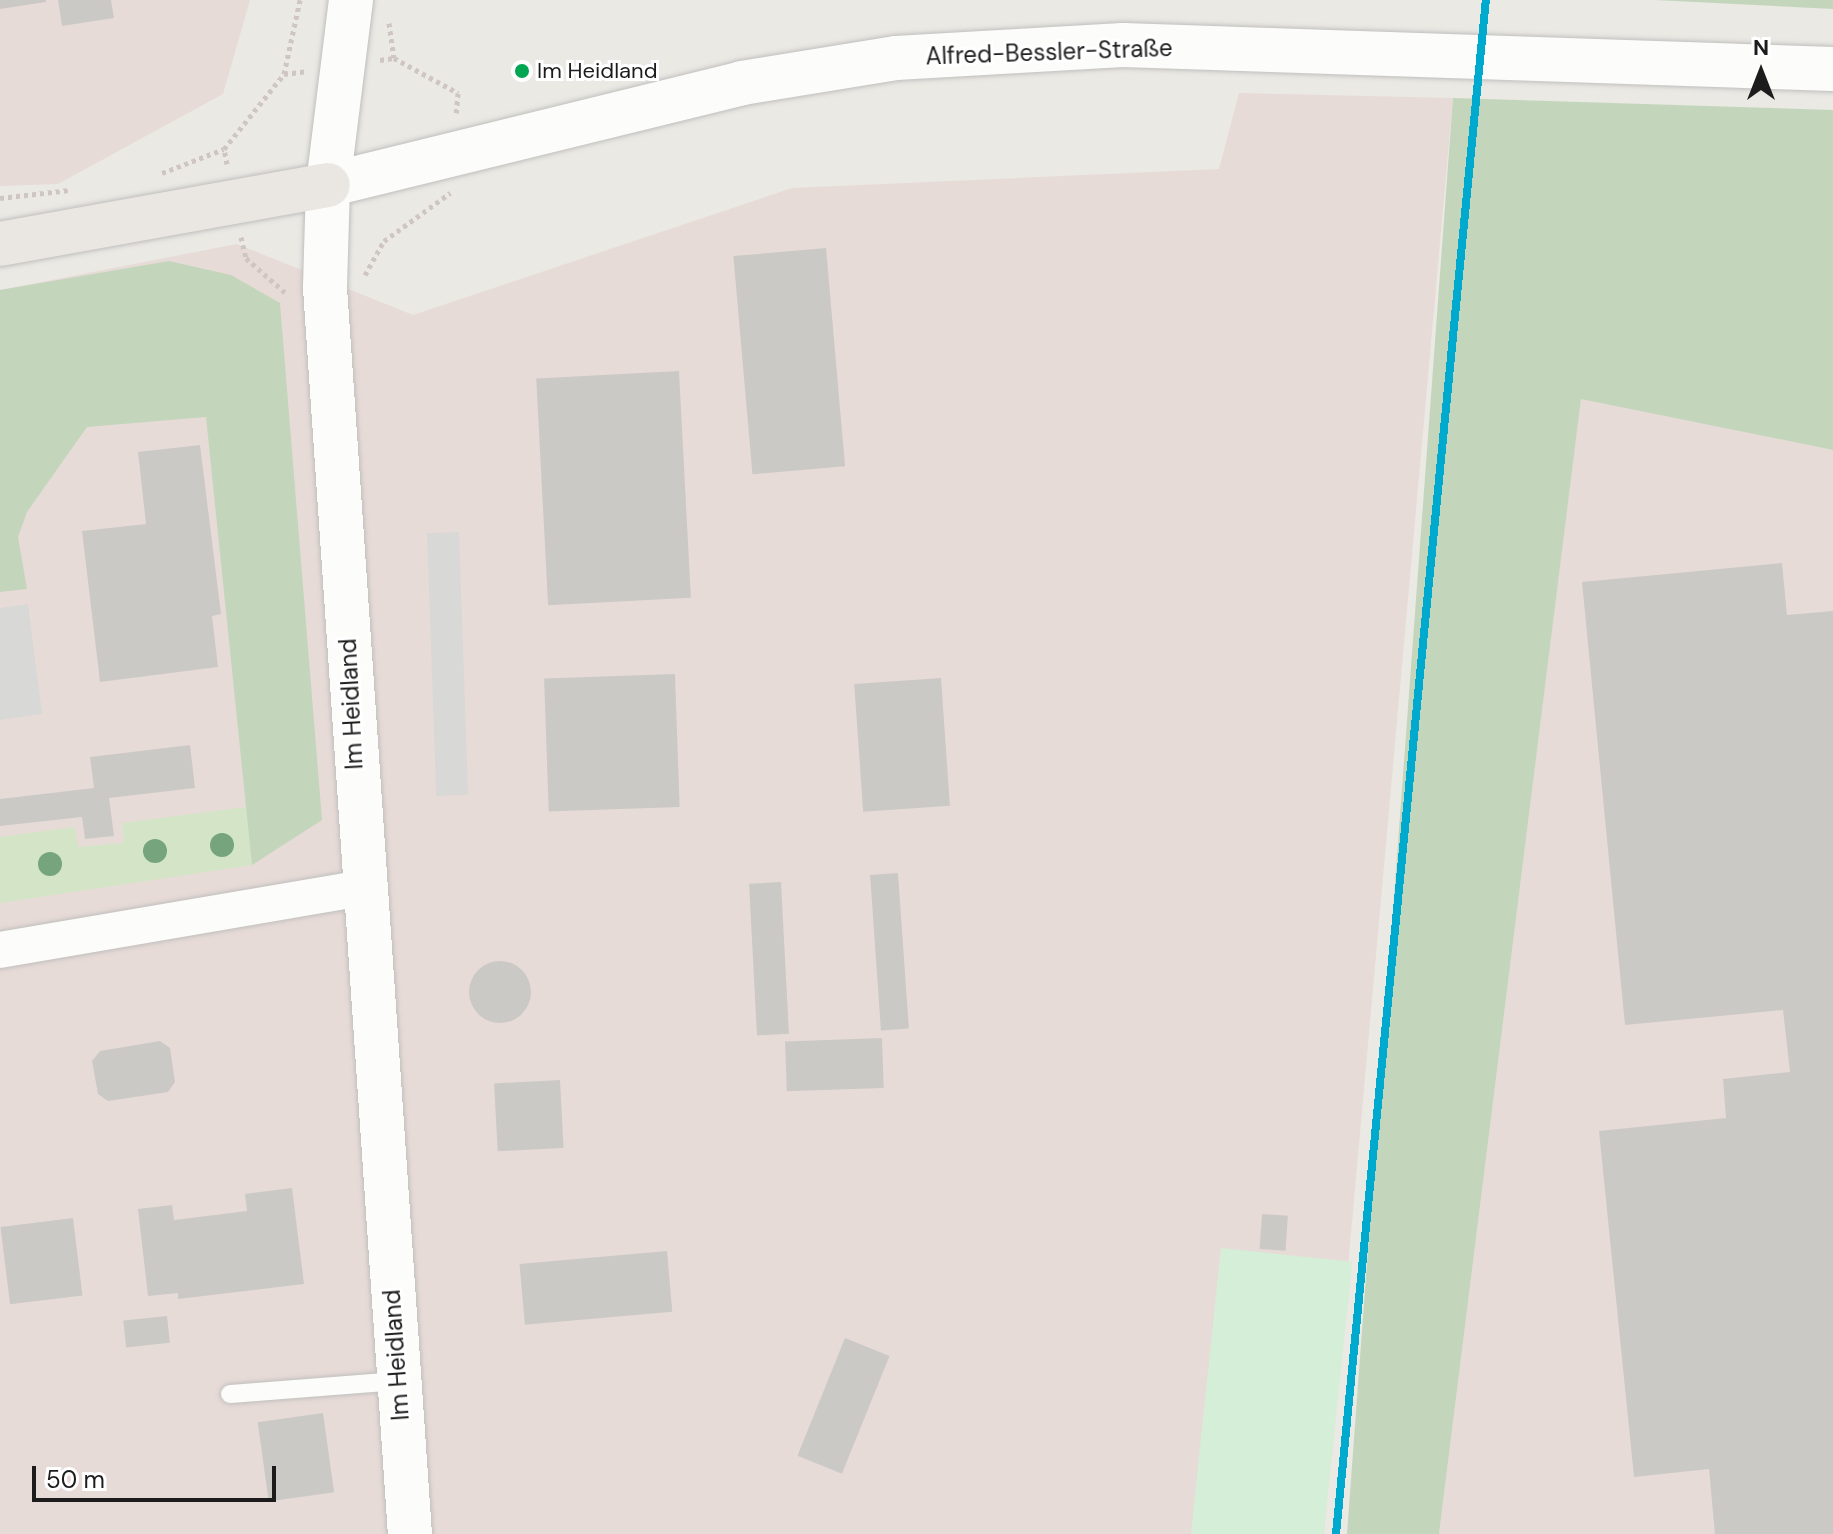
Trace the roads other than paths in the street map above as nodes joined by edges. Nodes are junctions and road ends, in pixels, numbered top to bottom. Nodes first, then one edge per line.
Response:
1 (369, 4) edge
2 (1833, 69) edge
3 (328, 185) junction
4 (0, 244) edge
5 (362, 888) junction
6 (0, 950) edge
7 (398, 1381) junction
8 (230, 1394) dead end
9 (410, 1534) edge

1 - 3 street, Im Heidland
2 - 3 street, Alfred-Bessler-Straße
3 - 4 highway
3 - 5 street, Im Heidland
5 - 6 street
5 - 7 street, Im Heidland
7 - 8 lane
7 - 9 street, Im Heidland

